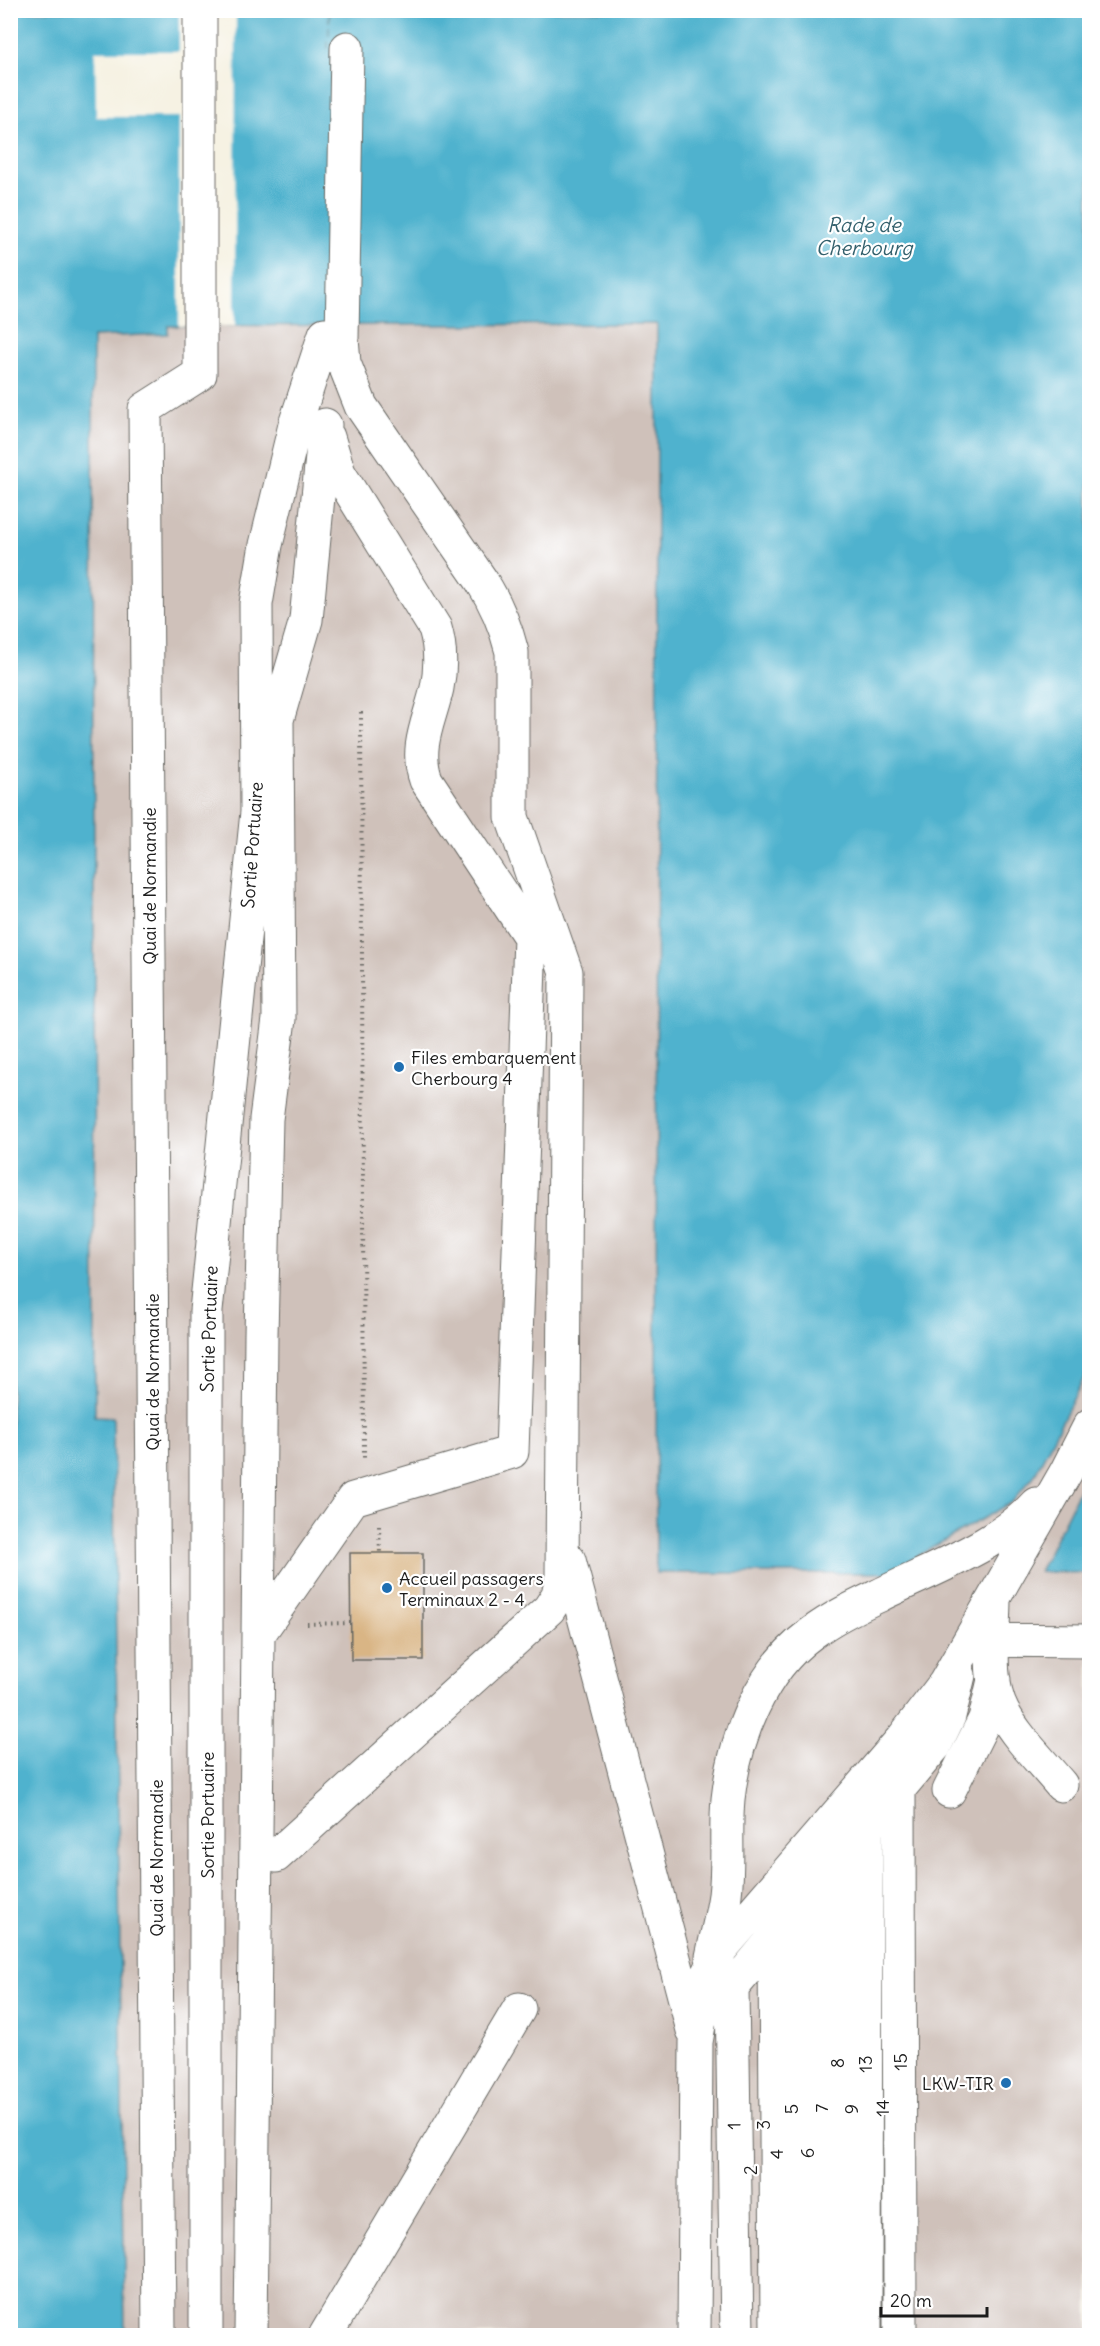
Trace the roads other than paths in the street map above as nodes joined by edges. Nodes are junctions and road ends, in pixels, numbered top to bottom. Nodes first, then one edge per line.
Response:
1 (200, 10) edge
2 (325, 334) junction
3 (325, 425) junction
4 (1089, 1408) edge
5 (1089, 1425) edge
6 (563, 1535) junction
7 (258, 1635) junction
8 (981, 1640) junction
9 (1089, 1641) edge
10 (994, 1680) junction
11 (1061, 1785) dead end
12 (949, 1791) dead end
13 (276, 1856) dead end
14 (806, 1896) junction
15 (519, 2009) dead end
16 (696, 2042) junction
17 (159, 2336) edge
18 (206, 2336) edge
19 (251, 2336) edge
20 (325, 2336) edge
21 (694, 2336) edge
22 (737, 2336) edge
23 (752, 2336) edge
24 (764, 2336) edge
25 (777, 2336) edge
26 (792, 2336) edge
27 (807, 2336) edge
28 (821, 2336) edge
29 (837, 2336) edge
30 (851, 2336) edge
31 (865, 2336) edge
32 (882, 2336) edge
33 (900, 2336) edge

1 - 17 lane, Quai de Normandie
2 - 3 lane
2 - 6 lane
2 - 18 lane, Sortie Portuaire
3 - 7 lane
3 - 7 lane
4 - 14 lane
5 - 8 lane
6 - 13 lane
6 - 16 lane
7 - 19 lane
8 - 9 lane
8 - 10 lane
8 - 14 lane
8 - 14 lane
10 - 11 lane
10 - 12 lane
14 - 16 lane
14 - 22 lane, 1
14 - 23 lane, 2
14 - 24 lane, 3
14 - 25 lane, 4
14 - 26 lane, 5
14 - 27 lane, 6
14 - 28 lane, 7
14 - 29 lane, 8
14 - 30 lane, 9
14 - 31 lane, 13
14 - 32 lane, 14
14 - 33 lane, 15
15 - 20 lane
16 - 21 lane

